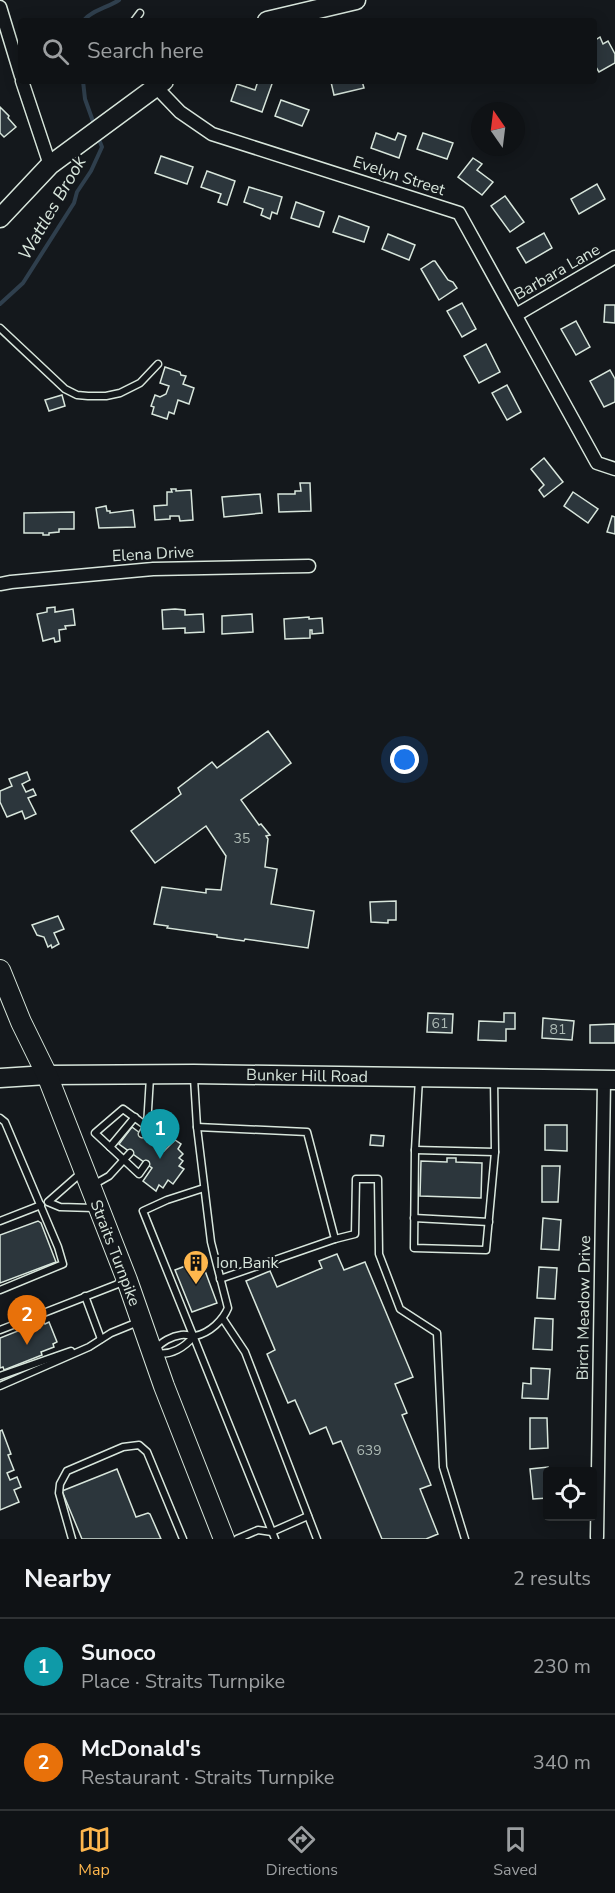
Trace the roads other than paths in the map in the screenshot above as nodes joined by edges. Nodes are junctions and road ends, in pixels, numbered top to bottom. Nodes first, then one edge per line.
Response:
1 (356, 0) edge
2 (0, 7) edge
3 (140, 13) dead end
4 (136, 18) edge
5 (280, 18) edge
6 (18, 66) edge
7 (23, 84) edge
8 (155, 84) edge
9 (157, 84) edge
10 (57, 159) junction
11 (0, 218) edge
12 (615, 257) edge
13 (516, 315) junction
14 (0, 328) edge
15 (158, 364) dead end
16 (615, 469) edge
17 (309, 566) dead end
18 (0, 584) edge
19 (0, 970) edge
20 (194, 1074) junction
21 (47, 1075) junction
22 (150, 1075) junction
23 (419, 1077) junction
24 (0, 1078) edge
25 (494, 1078) junction
26 (610, 1080) edge
27 (135, 1117) junction
28 (0, 1118) edge
29 (147, 1126) junction
30 (197, 1127) junction
31 (142, 1134) dead end
32 (110, 1147) junction
33 (159, 1147) dead end
34 (414, 1150) junction
35 (495, 1152) junction
36 (130, 1153) dead end
37 (124, 1160) junction
38 (146, 1164) dead end
39 (87, 1179) junction
40 (204, 1188) junction
41 (48, 1202) junction
42 (40, 1205) junction
43 (98, 1208) junction
44 (414, 1218) junction
45 (0, 1221) edge
46 (489, 1222) junction
47 (335, 1239) junction
48 (220, 1278) junction
49 (127, 1280) junction
50 (0, 1290) edge
51 (85, 1296) junction
52 (223, 1319) junction
53 (141, 1321) junction
54 (0, 1330) edge
55 (194, 1336) junction
56 (101, 1339) junction
57 (152, 1353) junction
58 (0, 1376) edge
59 (0, 1386) edge
60 (308, 1516) junction
61 (272, 1537) edge
62 (597, 1537) dead end
63 (72, 1539) edge
64 (183, 1539) edge
65 (224, 1539) edge
66 (237, 1539) edge
67 (317, 1539) edge
68 (465, 1539) edge

1 - 5 main road
2 - 6 street
3 - 4 lane
7 - 10 street
8 - 10 main road
9 - 13 street, Evelyn Street
10 - 11 main road
12 - 13 street, Barbara Lane
13 - 16 street, Evelyn Street
14 - 15 lane
17 - 18 street, Elena Drive
19 - 21 main road, Straits Turnpike
20 - 22 main road, Bunker Hill Road
20 - 23 main road, Bunker Hill Road
20 - 30 lane
21 - 22 main road, Bunker Hill Road
21 - 24 main road, Bunker Hill Road
21 - 39 main road, Straits Turnpike
22 - 29 lane
23 - 25 main road, Bunker Hill Road
23 - 34 lane
25 - 26 main road, Bunker Hill Road
25 - 35 lane
26 - 62 street, Birch Meadow Drive
27 - 29 lane
27 - 32 lane
27 - 32 lane
28 - 42 lane
29 - 31 lane
29 - 33 lane
30 - 40 lane
30 - 47 lane
32 - 37 lane
34 - 35 lane
34 - 44 lane
35 - 46 lane
36 - 37 lane
37 - 38 lane
37 - 39 lane
39 - 41 lane
39 - 43 main road, Straits Turnpike
40 - 48 lane
40 - 55 lane
41 - 42 lane
41 - 43 lane
42 - 45 lane
42 - 50 lane
43 - 49 main road, Straits Turnpike
44 - 46 lane
44 - 46 lane
47 - 48 lane
47 - 68 lane
48 - 52 lane
49 - 51 lane
49 - 53 main road, Straits Turnpike
51 - 54 lane
51 - 56 lane
52 - 55 lane
52 - 60 lane
53 - 56 lane
53 - 57 main road, Straits Turnpike
55 - 57 lane
55 - 57 lane
55 - 61 lane
56 - 58 lane
56 - 59 lane
57 - 65 main road, Straits Turnpike
60 - 61 lane
60 - 67 lane
61 - 66 lane
63 - 64 lane

